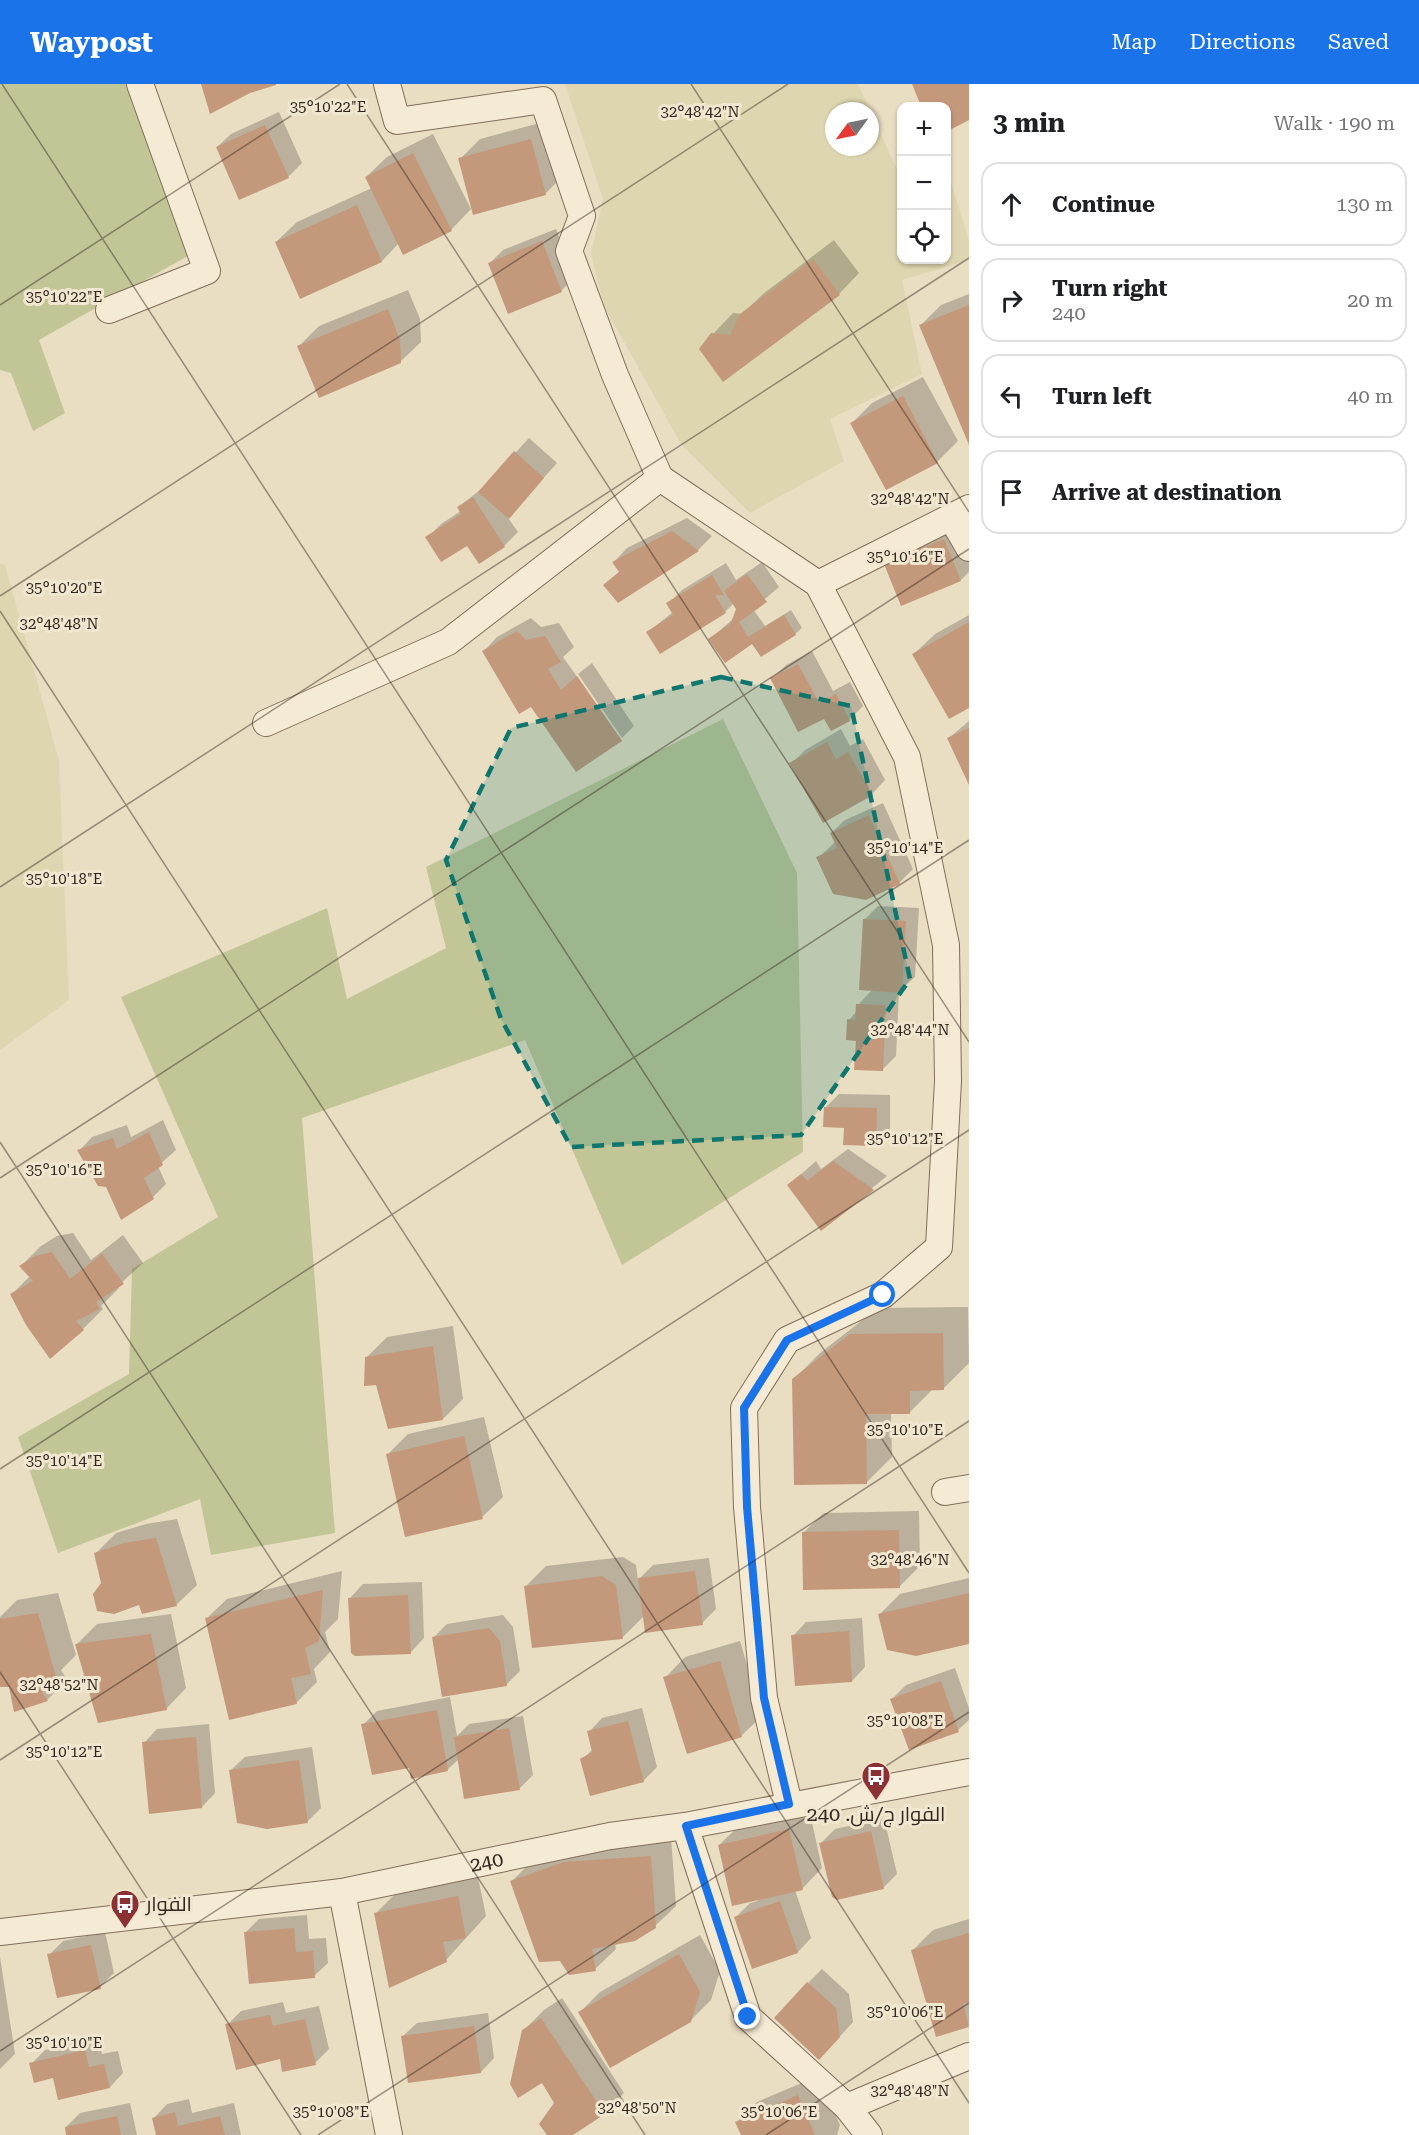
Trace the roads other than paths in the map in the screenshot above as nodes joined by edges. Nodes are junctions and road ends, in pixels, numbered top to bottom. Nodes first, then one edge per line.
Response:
1 (141, 84) edge
2 (387, 84) edge
3 (109, 310) dead end
4 (660, 478) junction
5 (960, 513) edge
6 (969, 548) edge
7 (818, 584) junction
8 (266, 723) dead end
9 (969, 1773) edge
10 (789, 1804) junction
11 (686, 1826) junction
12 (342, 1892) junction
13 (0, 1932) edge
14 (969, 2056) edge
15 (847, 2108) junction
16 (389, 2135) edge
17 (869, 2135) edge

1 - 3 street
2 - 4 street
4 - 7 street
4 - 8 street
5 - 6 street
5 - 7 street
7 - 10 street
9 - 10 street, 240
10 - 11 street, 240
11 - 12 street, 240
11 - 15 street
12 - 13 street, 240
12 - 16 street
14 - 15 street
15 - 17 street

